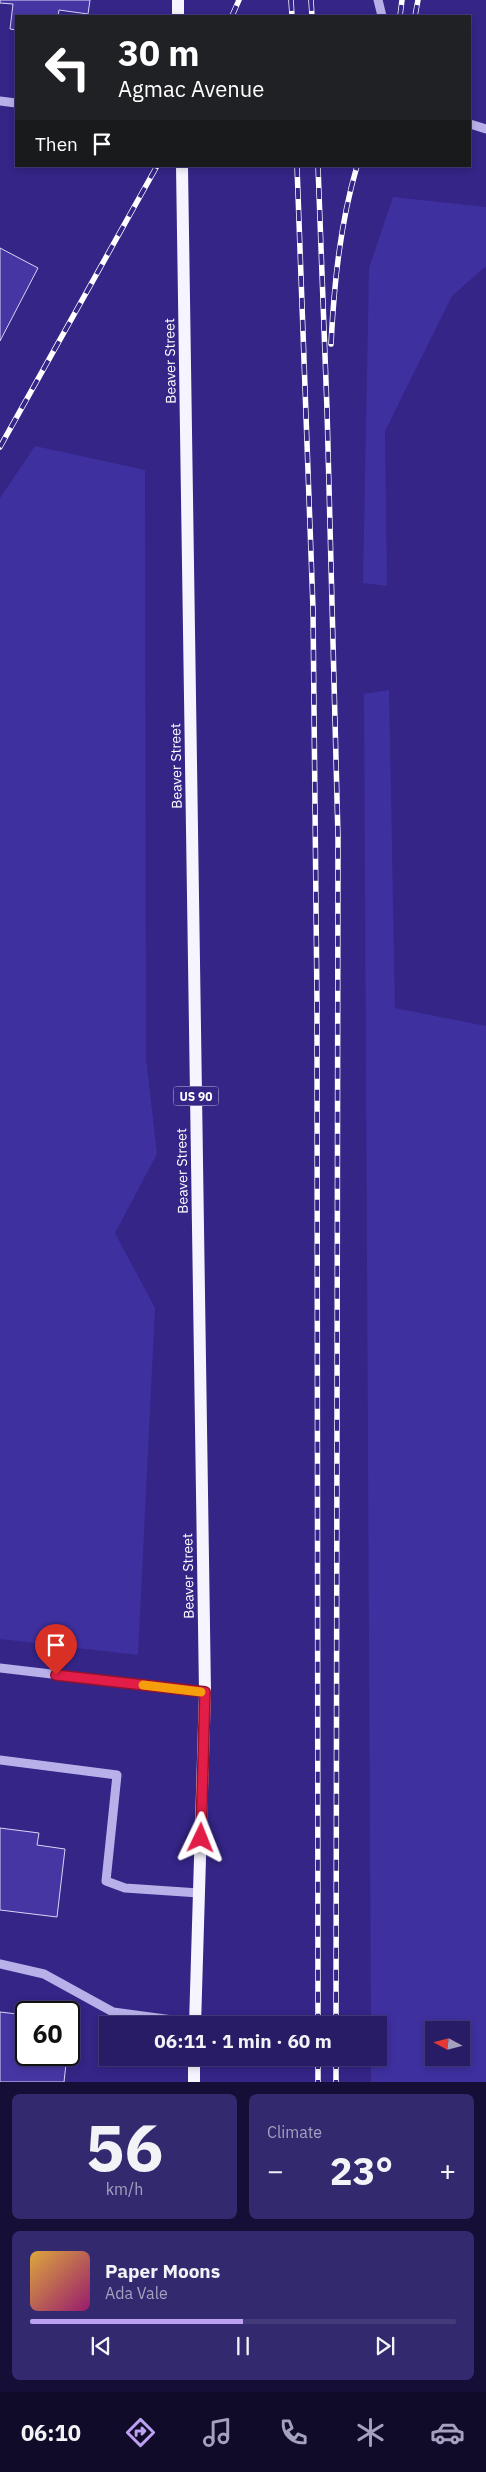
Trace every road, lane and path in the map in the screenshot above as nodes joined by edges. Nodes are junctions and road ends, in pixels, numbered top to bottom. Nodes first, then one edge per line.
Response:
1 (178, 0) edge
2 (378, 0) edge
3 (178, 15) edge
4 (382, 15) edge
5 (0, 101) edge
6 (15, 103) edge
7 (471, 124) edge
8 (486, 129) edge
9 (182, 167) edge
10 (0, 1668) edge
11 (205, 1692) junction
12 (0, 1760) edge
13 (199, 1893) junction
14 (0, 1964) edge
15 (140, 2016) edge
16 (195, 2016) edge
17 (194, 2066) edge
18 (194, 2082) edge

1 - 3 main road
2 - 4 street
5 - 6 street
7 - 8 street
9 - 11 main road, Beaver Street / US 90
10 - 11 street
11 - 13 main road, Beaver Street / US 90
12 - 13 street
13 - 16 main road, Beaver Street / US 90
14 - 15 street
17 - 18 main road

